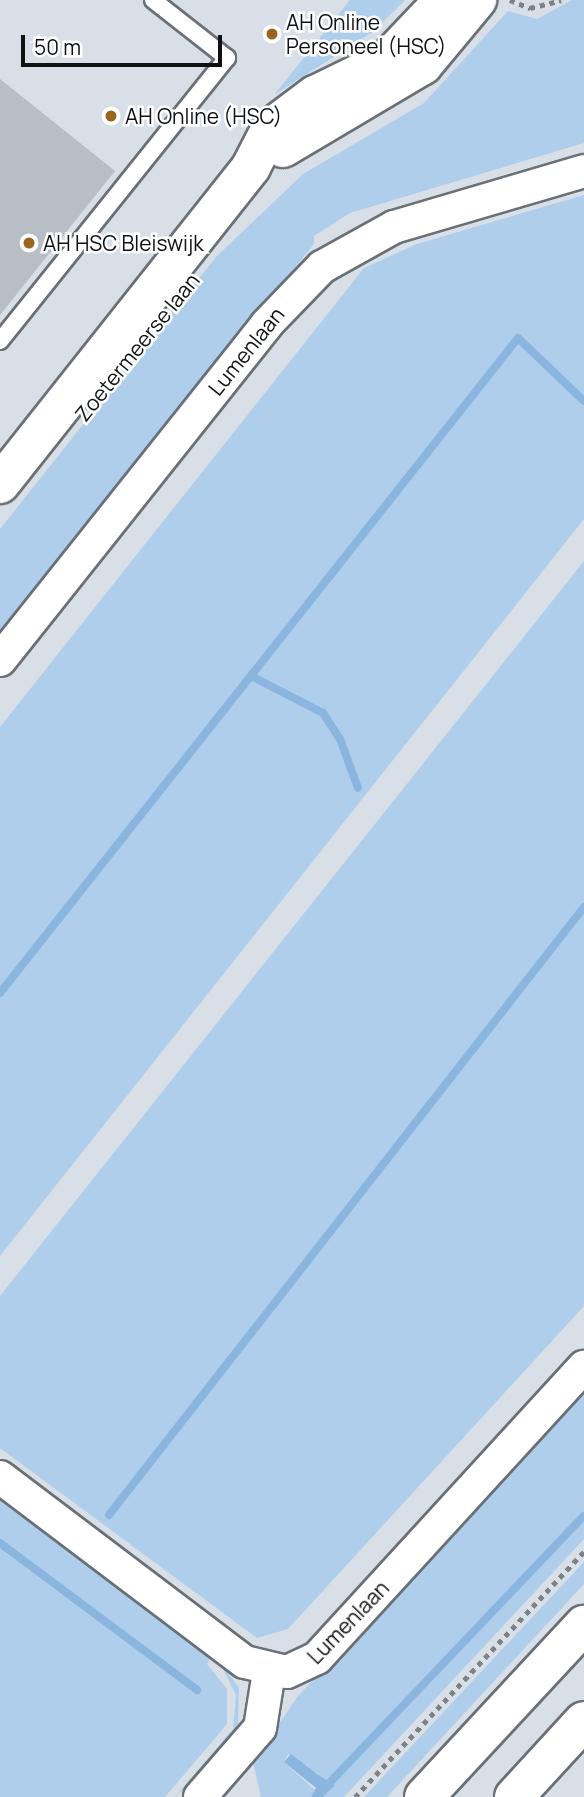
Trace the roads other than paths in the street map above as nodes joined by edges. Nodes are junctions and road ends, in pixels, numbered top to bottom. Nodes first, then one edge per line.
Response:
1 (153, 0) edge
2 (444, 0) edge
3 (489, 5) edge
4 (251, 167) junction
5 (584, 171) edge
6 (0, 341) edge
7 (0, 484) edge
8 (0, 660) edge
9 (584, 1367) edge
10 (0, 1477) edge
11 (584, 1625) edge
12 (269, 1672) junction
13 (584, 1721) edge
14 (200, 1797) edge
15 (424, 1797) edge
16 (514, 1797) edge

1 - 6 lane
2 - 4 main road, Zoetermeerse laan
3 - 4 main road, Zoetermeerse laan
4 - 7 main road, Zoetermeerse laan
5 - 8 street, Lumenlaan
9 - 12 street, Lumenlaan
10 - 12 street
11 - 15 main road
12 - 14 street
13 - 16 main road

